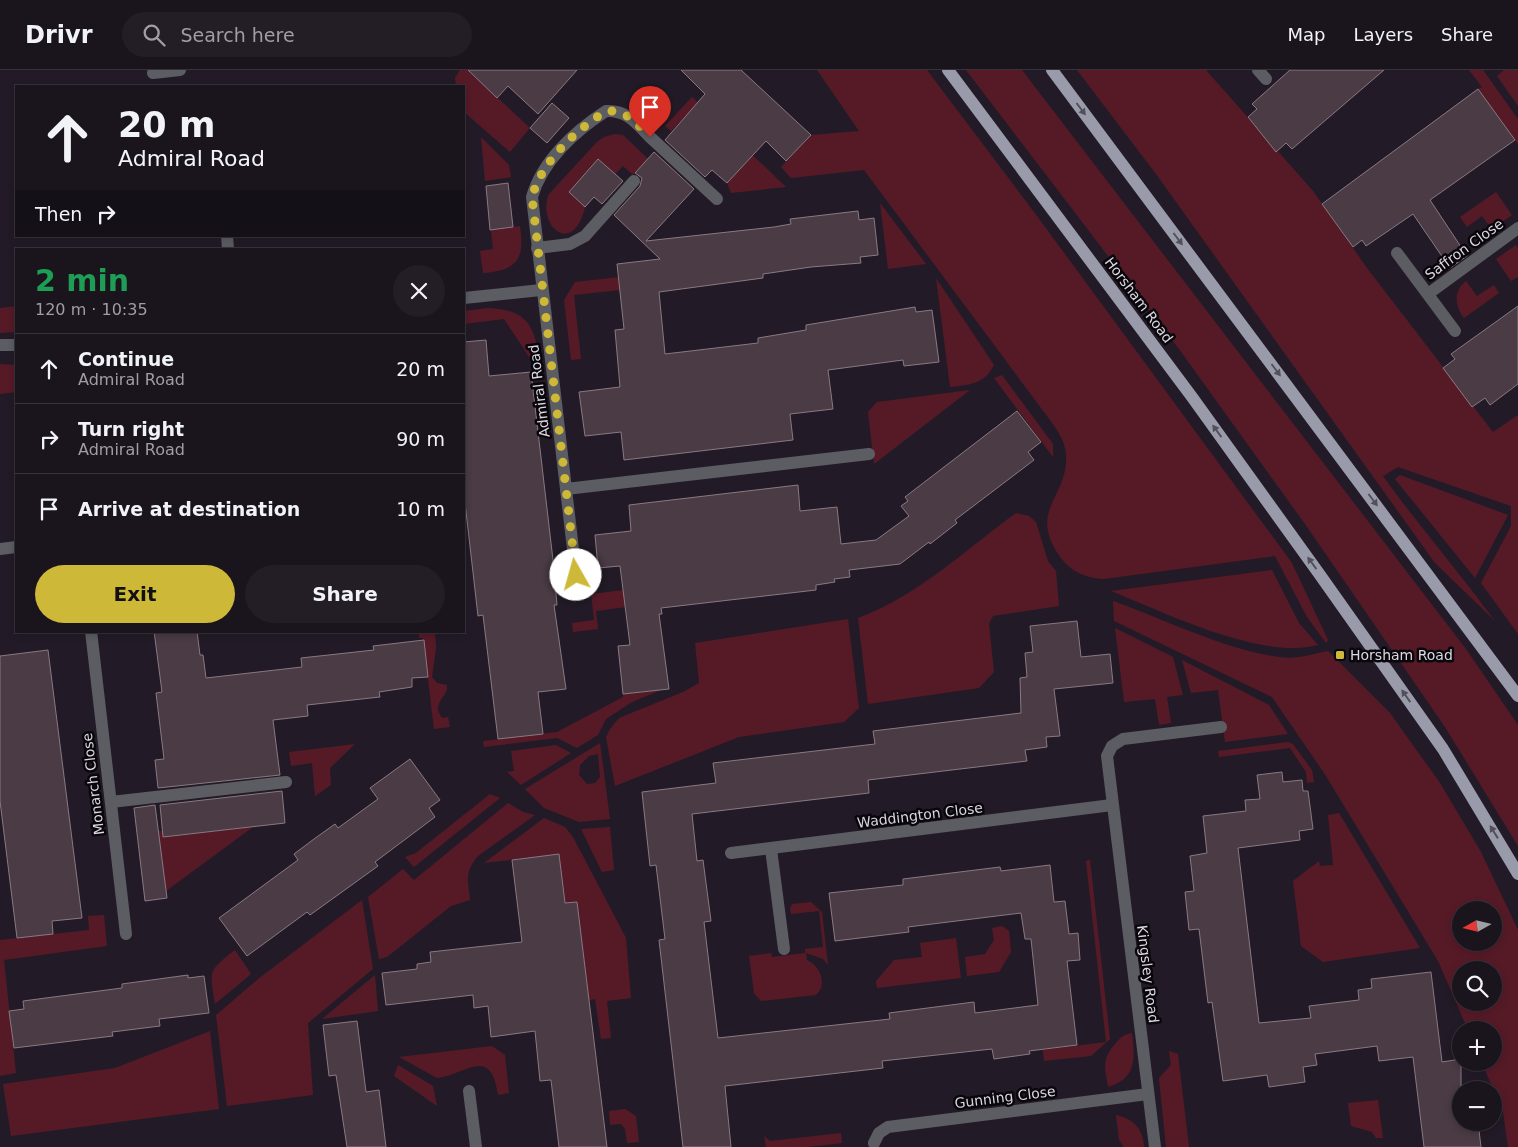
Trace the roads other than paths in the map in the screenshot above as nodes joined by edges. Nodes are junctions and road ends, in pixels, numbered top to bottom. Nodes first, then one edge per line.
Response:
1 (180, 70) edge
2 (948, 70) edge
3 (1052, 70) edge
4 (153, 72) dead end
5 (634, 181) dead end
6 (717, 199) dead end
7 (1518, 228) edge
8 (536, 248) junction
9 (1397, 253) dead end
10 (542, 290) junction
11 (1428, 294) junction
12 (465, 298) edge
13 (1455, 331) dead end
14 (0, 345) edge
15 (15, 345) edge
16 (869, 454) dead end
17 (566, 489) junction
18 (15, 546) edge
19 (0, 548) edge
20 (578, 592) dead end
21 (91, 633) edge
22 (1518, 696) edge
23 (1222, 727) dead end
24 (286, 782) dead end
25 (111, 802) junction
26 (1112, 805) junction
27 (771, 849) junction
28 (732, 853) dead end
29 (1518, 874) edge
30 (126, 934) dead end
31 (784, 949) dead end
32 (469, 1091) dead end
33 (1148, 1094) junction
34 (874, 1145) edge
35 (476, 1147) edge
36 (1155, 1147) edge

1 - 4 street
29 -> 2 main road, Horsham Road
3 -> 22 main road
5 - 8 street
6 - 8 street, Admiral Road
7 - 11 street, Saffron Close
8 - 10 street, Admiral Road
9 - 11 street
10 - 12 street
10 - 17 street, Admiral Road
11 - 13 street
14 - 15 street
16 - 17 street
17 - 20 street, Admiral Road
18 - 19 street
21 - 25 street, Monarch Close
23 - 26 street, Kingsley Road
24 - 25 street
25 - 30 street, Monarch Close
26 - 27 street, Waddington Close
26 - 33 street, Kingsley Road
27 - 28 street, Waddington Close
27 - 31 street
32 - 35 street
33 - 34 street, Gunning Close
33 - 36 street, Kingsley Road

